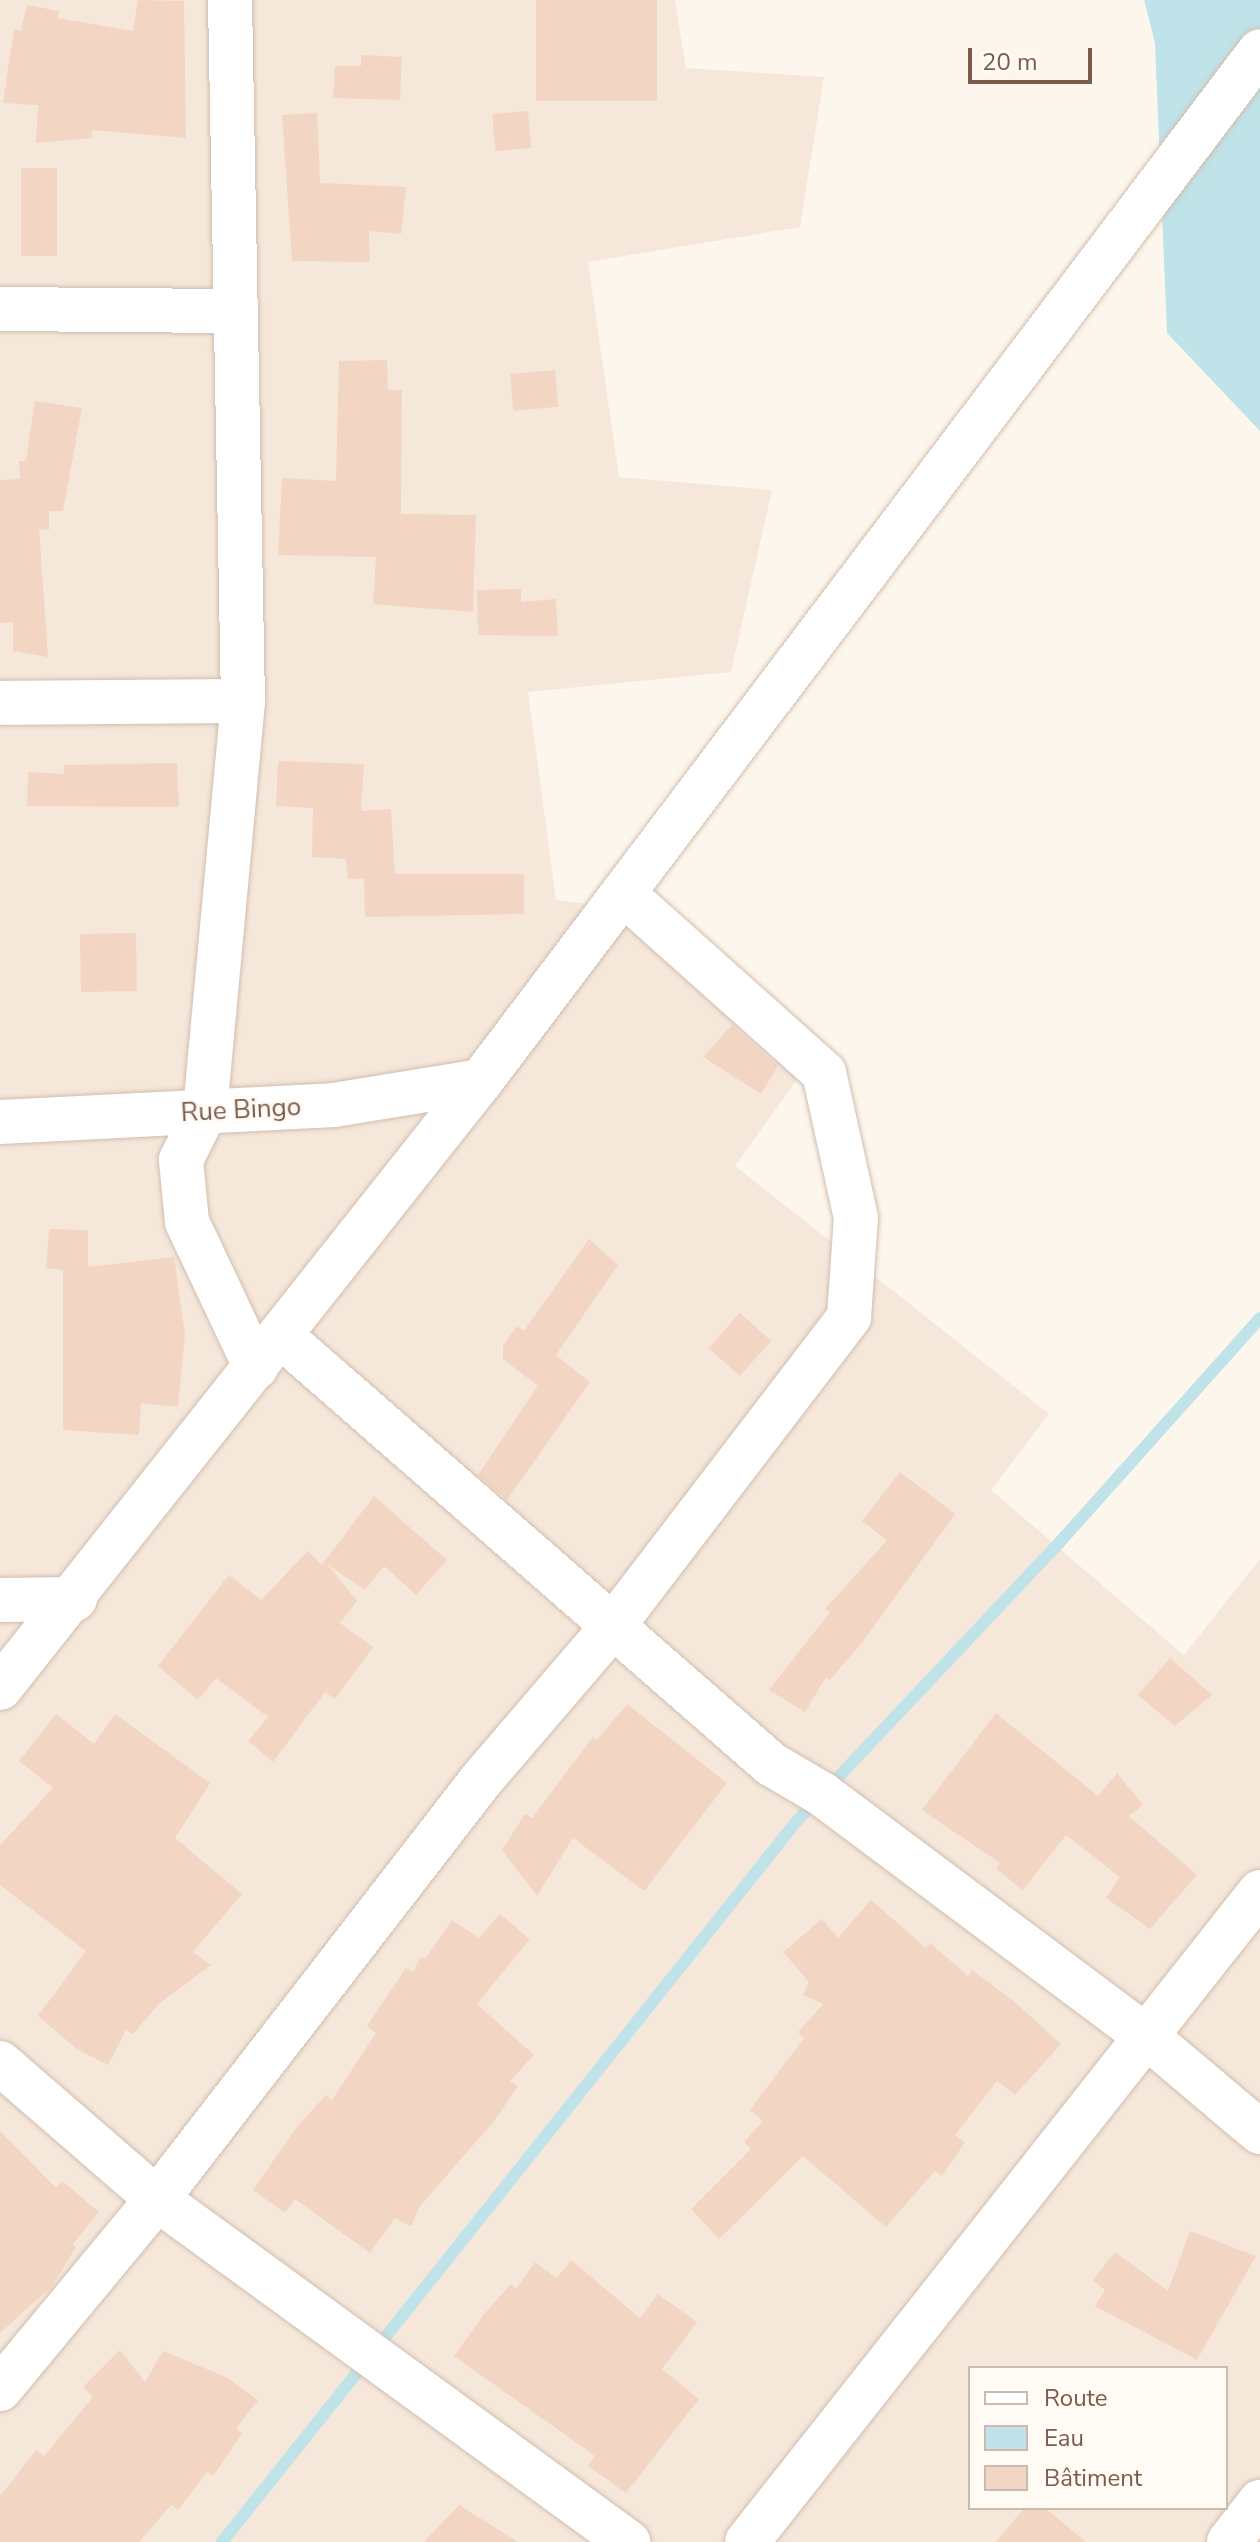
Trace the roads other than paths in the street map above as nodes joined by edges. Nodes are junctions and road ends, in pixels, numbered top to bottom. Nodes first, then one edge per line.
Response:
1 (230, 0) edge
2 (1260, 51) edge
3 (0, 309) edge
4 (236, 311) junction
5 (243, 701) junction
6 (0, 703) edge
7 (623, 893) junction
8 (481, 1081) junction
9 (205, 1112) junction
10 (0, 1122) edge
11 (268, 1352) junction
12 (75, 1599) junction
13 (0, 1600) edge
14 (613, 1626) junction
15 (0, 1688) edge
16 (1260, 1892) edge
17 (1146, 2036) junction
18 (0, 2063) edge
19 (1260, 2132) edge
20 (157, 2199) junction
21 (0, 2389) edge
22 (1260, 2502) edge
23 (628, 2542) edge
24 (747, 2542) edge
25 (1229, 2542) edge

1 - 4 street
2 - 7 street
3 - 4 street
4 - 5 street
5 - 6 street
5 - 9 street
7 - 8 street
7 - 14 street
8 - 9 street, Rue Bingo
8 - 11 street
9 - 10 street, Rue Bingo
9 - 11 street
11 - 12 street
11 - 14 street
12 - 13 street
12 - 15 street
14 - 17 street
14 - 20 street
16 - 17 street
17 - 19 street
17 - 24 street
18 - 20 street
20 - 21 street
20 - 23 street
22 - 25 street

